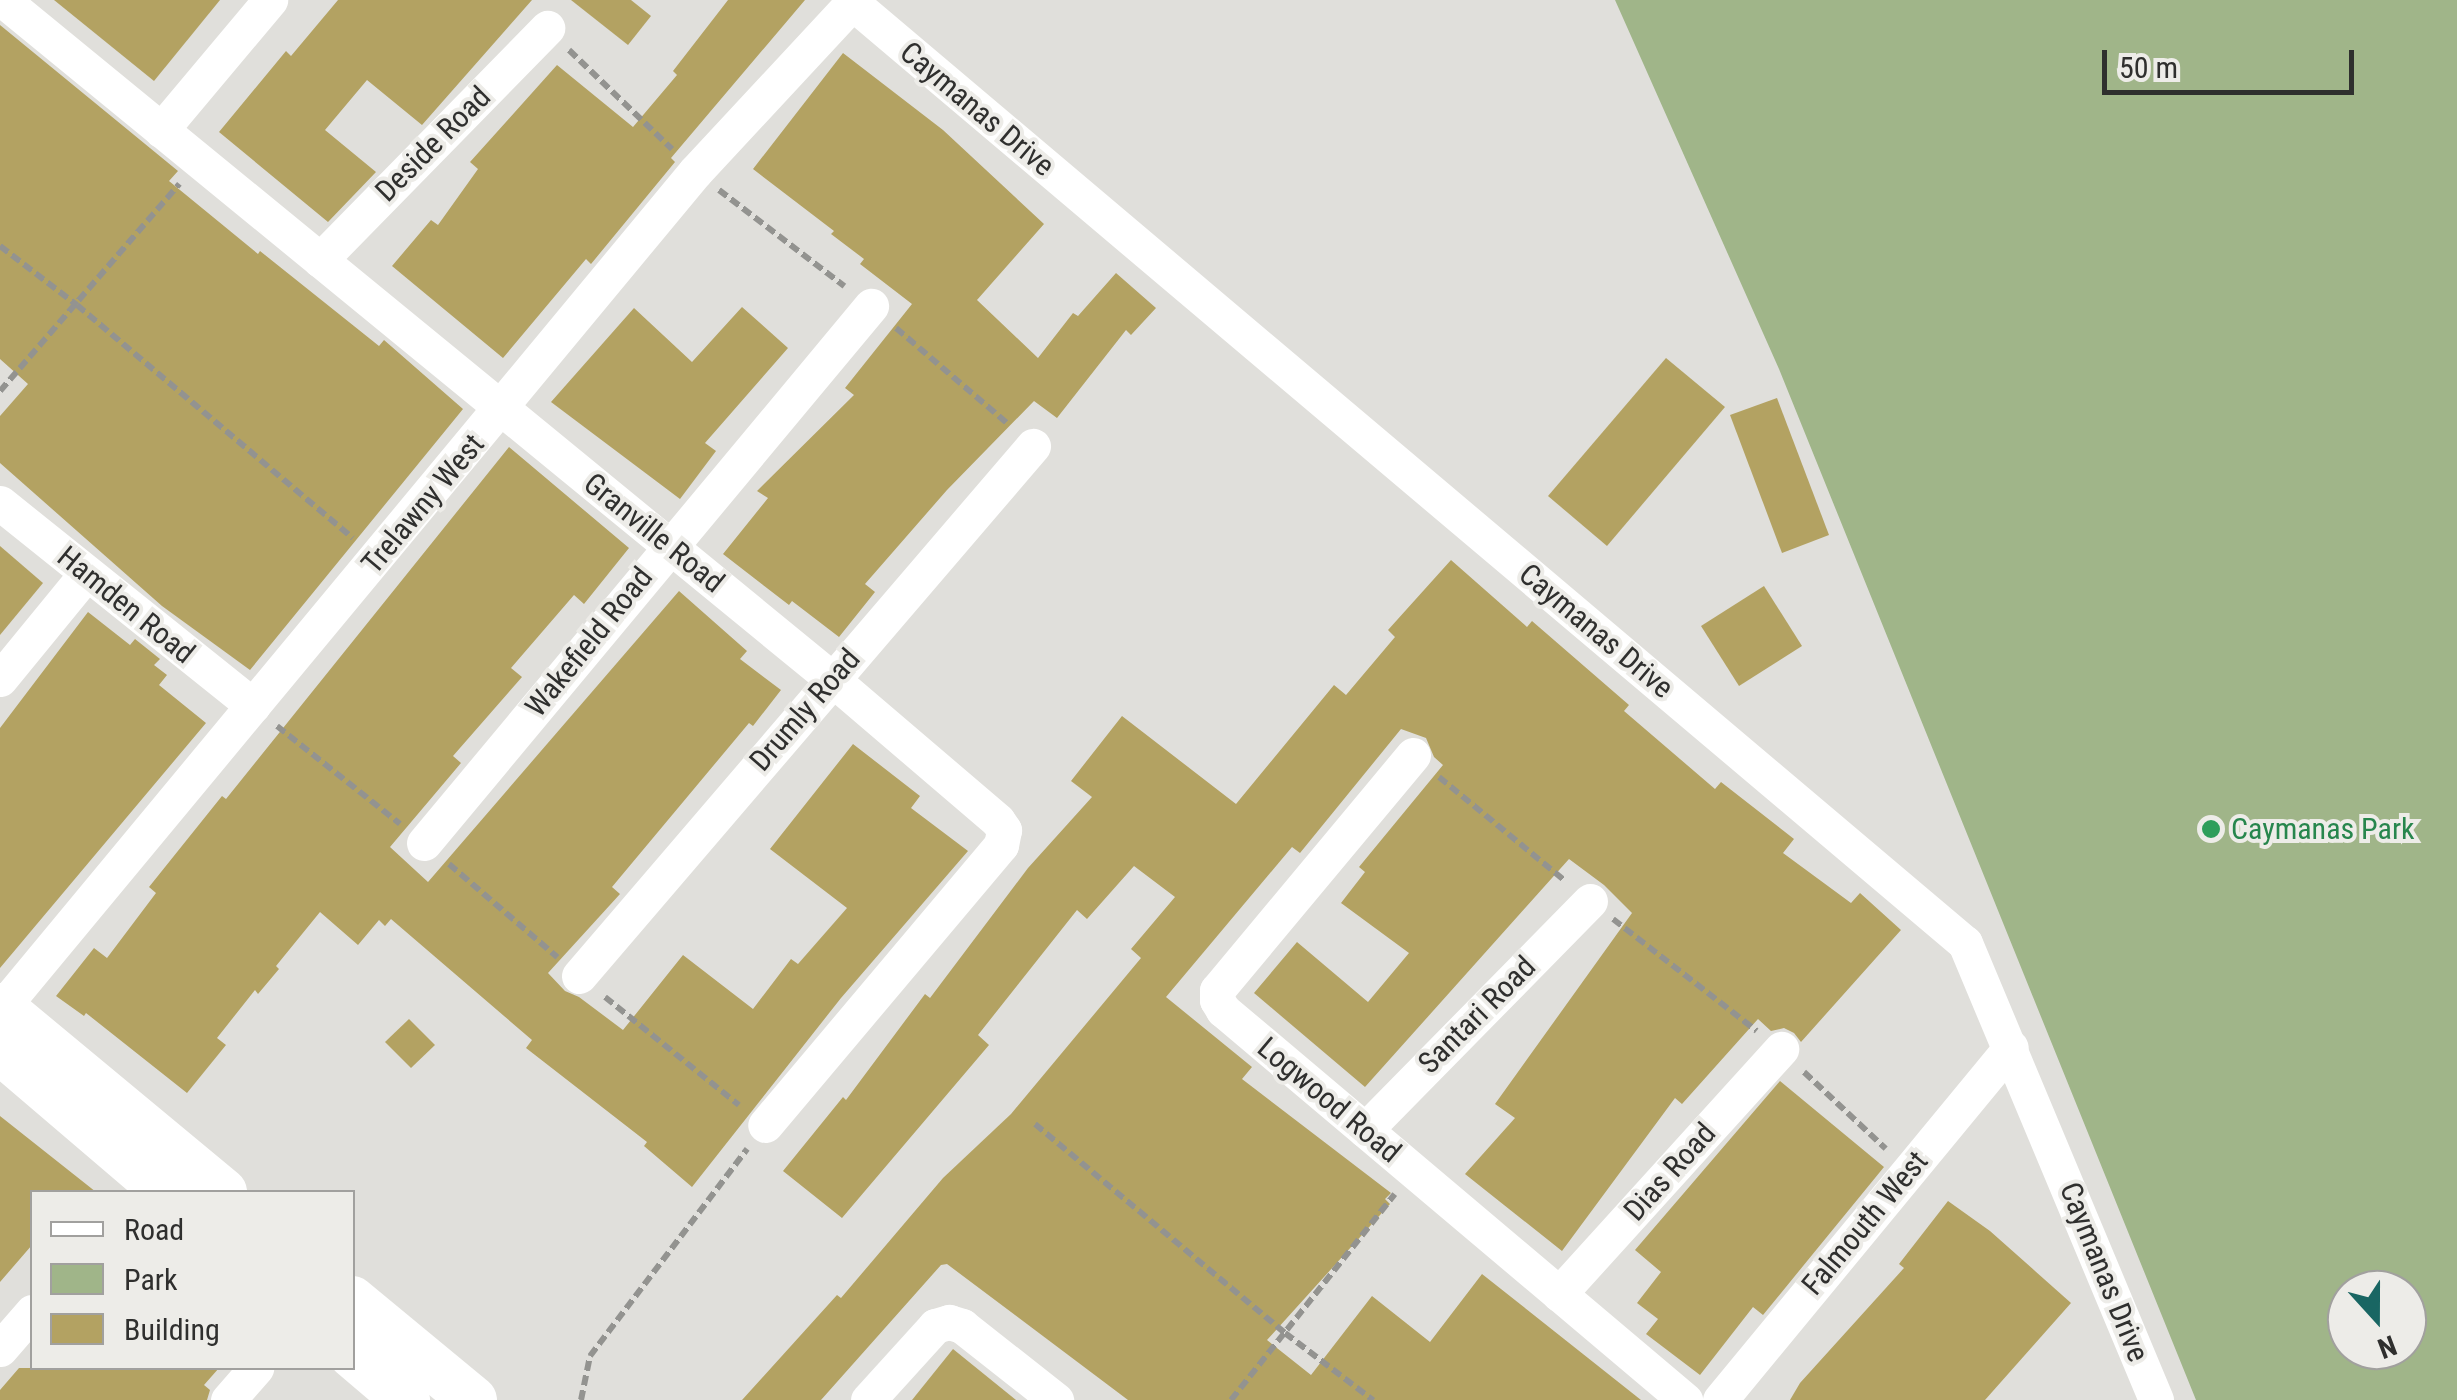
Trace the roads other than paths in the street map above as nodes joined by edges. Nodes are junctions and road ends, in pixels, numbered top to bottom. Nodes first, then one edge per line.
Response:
1 (3, 0) edge
2 (270, 0) edge
3 (850, 1) edge
4 (547, 28) road end
5 (161, 130) junction
6 (320, 260) junction
7 (871, 306) dead end
8 (502, 408) junction
9 (1033, 446) dead end
10 (0, 502) edge
11 (668, 545) junction
12 (86, 574) junction
13 (0, 679) edge
14 (832, 679) junction
15 (253, 706) junction
16 (1413, 756) road end
17 (424, 843) road end
18 (1590, 901) road end
19 (578, 976) road end
20 (0, 1019) edge
21 (2011, 1047) junction
22 (1781, 1050) road end
23 (765, 1125) road end
24 (1364, 1130) junction
25 (164, 1190) edge
26 (221, 1190) edge
27 (1559, 1294) junction
28 (355, 1302) edge
29 (30, 1314) edge
30 (0, 1349) edge
31 (355, 1357) edge
32 (254, 1370) edge
33 (228, 1400) edge
34 (406, 1400) edge
35 (473, 1400) edge
36 (868, 1400) edge
37 (1056, 1400) edge
38 (1684, 1400) edge
39 (1720, 1400) edge
40 (2156, 1400) edge

1 - 5 street, Granville Road
2 - 5 street
3 - 8 street, Trelawny West
3 - 21 street, Caymanas Drive
4 - 6 street, Deside Road
5 - 6 street, Granville Road
6 - 8 street, Granville Road
7 - 11 street, Wakefield Road
8 - 11 street, Granville Road
8 - 15 street, Trelawny West
9 - 14 street, Drumly Road
10 - 12 street, Hamden Road
11 - 14 street, Granville Road
11 - 17 street, Wakefield Road
12 - 13 street
12 - 15 street, Hamden Road
14 - 19 street, Drumly Road
14 - 23 street, Granville Road
15 - 20 street, Trelawny West
16 - 24 street, Logwood Road
18 - 24 street, Santari Road
20 - 25 street
20 - 26 street
21 - 39 street, Falmouth West
21 - 40 street, Caymanas Drive
22 - 27 street, Dias Road
24 - 27 street, Logwood Road
27 - 38 street, Logwood Road
28 - 35 street
29 - 30 street
31 - 34 street
32 - 33 street
36 - 37 street

